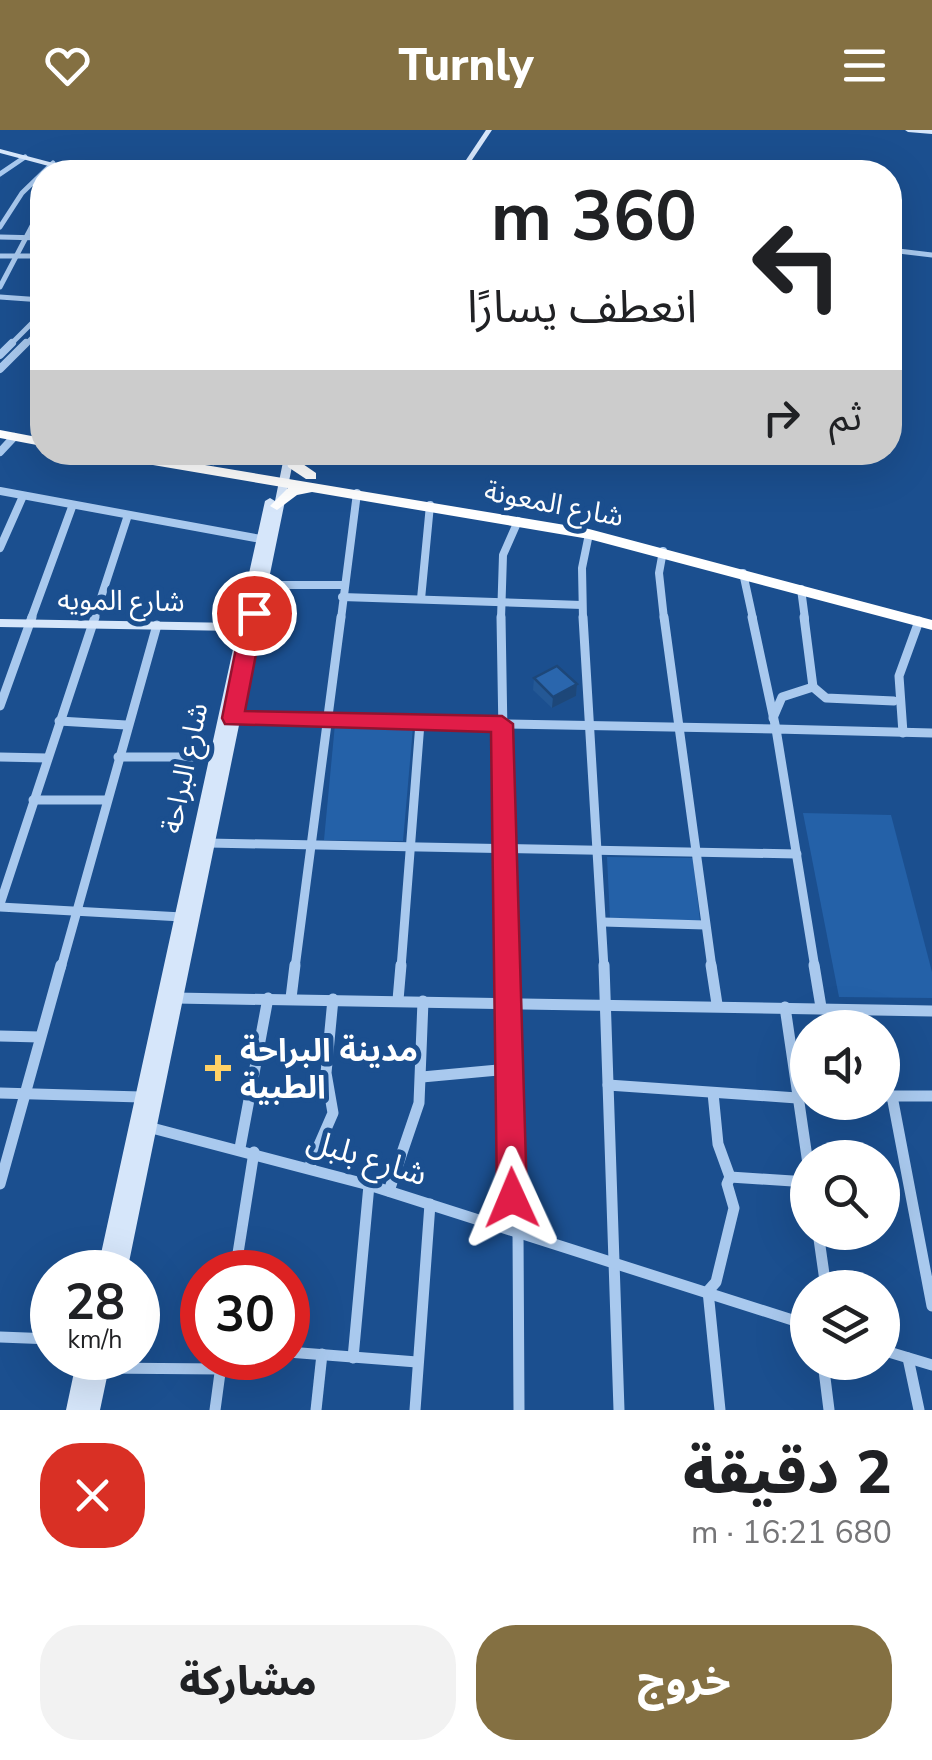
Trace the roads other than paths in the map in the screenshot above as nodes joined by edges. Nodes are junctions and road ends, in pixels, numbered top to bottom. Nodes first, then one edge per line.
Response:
1 (489, 130) edge
2 (908, 130) edge
3 (932, 132) edge
4 (0, 151) edge
5 (25, 157) junction
6 (38, 160) edge
7 (469, 160) edge
8 (0, 174) edge
9 (30, 185) edge
10 (0, 226) edge
11 (30, 230) edge
12 (0, 237) edge
13 (26, 238) junction
14 (30, 238) edge
15 (902, 252) edge
16 (0, 256) edge
17 (16, 256) junction
18 (30, 256) edge
19 (932, 256) edge
20 (0, 287) edge
21 (0, 297) edge
22 (30, 299) edge
23 (30, 325) edge
24 (30, 340) edge
25 (0, 354) edge
26 (0, 369) edge
27 (0, 426) edge
28 (30, 432) edge
29 (7, 435) edge
30 (0, 452) edge
31 (179, 465) edge
32 (242, 465) edge
33 (286, 465) edge
34 (294, 465) edge
35 (246, 476) junction
36 (282, 477) junction
37 (317, 482) junction
38 (0, 492) edge
39 (358, 493) junction
40 (23, 496) junction
41 (274, 502) junction
42 (430, 506) junction
43 (72, 507) junction
44 (128, 515) junction
45 (518, 520) junction
46 (588, 534) junction
47 (261, 539) junction
48 (0, 548) edge
49 (662, 552) junction
50 (743, 573) junction
51 (260, 585) junction
52 (344, 586) junction
53 (800, 589) junction
54 (342, 597) junction
55 (421, 599) junction
56 (501, 600) junction
57 (582, 604) junction
58 (928, 621) edge
59 (0, 623) edge
60 (32, 623) junction
61 (94, 624) junction
62 (157, 625) junction
63 (242, 626) junction
64 (813, 687) junction
65 (894, 700) junction
66 (0, 706) edge
67 (232, 718) junction
68 (773, 718) junction
69 (59, 720) junction
70 (330, 720) junction
71 (420, 723) junction
72 (502, 724) junction
73 (126, 725) junction
74 (592, 726) junction
75 (679, 727) junction
76 (776, 729) junction
77 (903, 733) junction
78 (932, 733) edge
79 (0, 757) edge
80 (118, 757) junction
81 (215, 757) junction
82 (47, 758) junction
83 (34, 800) junction
84 (106, 800) junction
85 (208, 843) junction
86 (314, 844) junction
87 (410, 846) junction
88 (503, 848) junction
89 (600, 851) junction
90 (696, 852) junction
91 (797, 854) junction
92 (0, 905) edge
93 (75, 912) junction
94 (182, 917) junction
95 (603, 922) junction
96 (705, 925) junction
97 (174, 998) junction
98 (268, 998) junction
99 (291, 998) junction
100 (332, 999) junction
101 (398, 1000) junction
102 (423, 1001) junction
103 (508, 1002) junction
104 (605, 1004) junction
105 (716, 1004) junction
106 (784, 1007) junction
107 (822, 1007) junction
108 (932, 1011) edge
109 (0, 1036) edge
110 (40, 1038) junction
111 (790, 1040) edge
112 (509, 1069) junction
113 (422, 1077) junction
114 (608, 1085) junction
115 (713, 1092) junction
116 (0, 1093) edge
117 (24, 1094) junction
118 (790, 1094) edge
119 (142, 1096) junction
120 (900, 1096) edge
121 (932, 1096) edge
122 (892, 1120) edge
123 (142, 1126) junction
124 (247, 1150) junction
125 (310, 1168) junction
126 (730, 1178) junction
127 (790, 1181) edge
128 (0, 1184) edge
129 (370, 1185) junction
130 (388, 1191) junction
131 (430, 1204) junction
132 (515, 1231) junction
133 (110, 1250) edge
134 (122, 1250) edge
135 (237, 1250) edge
136 (612, 1260) junction
137 (708, 1290) junction
138 (932, 1306) edge
139 (790, 1320) edge
140 (0, 1337) edge
141 (30, 1338) edge
142 (310, 1353) edge
143 (322, 1354) junction
144 (900, 1356) edge
145 (352, 1358) junction
146 (908, 1358) junction
147 (417, 1362) junction
148 (932, 1365) edge
149 (88, 1380) edge
150 (94, 1380) edge
151 (219, 1380) edge
152 (825, 1380) edge
153 (75, 1410) edge
154 (91, 1410) edge
155 (215, 1410) edge
156 (316, 1410) edge
157 (415, 1410) edge
158 (519, 1410) edge
159 (618, 1410) edge
160 (720, 1410) edge
161 (829, 1410) edge
162 (919, 1410) edge

1 - 7 street
2 - 3 street
4 - 5 street
5 - 6 street
5 - 8 street
9 - 10 street
11 - 13 street
12 - 13 street
13 - 14 street
13 - 17 street
15 - 19 street
16 - 17 street
17 - 18 street
17 - 20 street
21 - 22 street
23 - 25 street
24 - 26 street
27 - 28 highway
29 - 30 street
31 - 35 highway, شارع المعونة
32 - 36 highway, شارع المعونة
33 - 36 street, شارع البراحة
34 - 37 highway
35 - 36 highway, شارع المعونة
35 - 41 highway
36 - 37 highway, شارع المعونة
36 - 41 street, شارع البراحة
37 - 39 highway, شارع المعونة
37 - 41 highway
37 - 58 highway, شارع المعونة
38 - 40 street
39 - 42 highway, شارع المعونة
39 - 52 street
40 - 43 street
40 - 48 street
41 - 47 street, شارع البراحة
41 - 51 street, شارع البراحة
42 - 45 highway, شارع المعونة
42 - 55 street
43 - 44 street
43 - 60 street
44 - 47 street
44 - 61 street
45 - 46 highway, شارع المعونة
45 - 56 street
46 - 49 highway, شارع المعونة
46 - 57 street
47 - 63 street, شارع البراحة
49 - 50 highway, شارع المعونة
49 - 75 street
50 - 53 highway, شارع المعونة
50 - 68 street
51 - 52 street
51 - 67 street, شارع البراحة
52 - 54 street
53 - 58 highway, شارع المعونة
53 - 64 street
54 - 55 street
54 - 70 street
55 - 56 street
56 - 57 street
56 - 72 street
57 - 74 street
58 - 65 street
59 - 60 street, شارع المويه
60 - 61 street, شارع المويه
60 - 66 street
61 - 62 street, شارع المويه
61 - 69 street
62 - 63 street, شارع المويه
62 - 73 street
63 - 81 street, شارع البراحة
64 - 65 street
64 - 68 street
65 - 77 street
67 - 70 street
67 - 85 street, شارع البراحة
68 - 76 street
69 - 73 street
69 - 82 street
70 - 71 street
70 - 86 street
71 - 72 street
71 - 87 street
72 - 74 street
72 - 88 street
73 - 80 street
74 - 75 street
74 - 89 street
75 - 76 street
75 - 90 street
76 - 77 street
76 - 91 street
77 - 78 street
79 - 82 street
80 - 81 street
80 - 84 street
81 - 94 street, شارع البراحة
82 - 83 street
83 - 84 street
83 - 92 street
84 - 93 street
85 - 86 street
85 - 97 street, شارع البراحة
86 - 87 street
86 - 99 street
87 - 88 street
87 - 101 street
88 - 89 street
88 - 103 street
89 - 90 street
89 - 95 street
90 - 91 street
90 - 96 street
91 - 107 street
92 - 93 street
93 - 94 street
93 - 110 street
94 - 119 street, شارع البراحة
95 - 96 street
95 - 104 street
96 - 105 street
97 - 98 street
97 - 123 street, شارع البراحة
98 - 99 street
98 - 124 street
99 - 100 street
100 - 101 street
100 - 125 street
101 - 102 street
102 - 103 street
102 - 113 street
103 - 104 street
103 - 112 street
104 - 105 street
104 - 114 street
105 - 106 street
106 - 107 street
106 - 111 street
107 - 108 street
109 - 110 street
110 - 117 street
112 - 113 street
112 - 132 street
113 - 130 street
114 - 115 street
114 - 136 street
115 - 118 street
115 - 126 street
116 - 117 street
117 - 119 street
117 - 128 street
119 - 123 street, شارع البراحة
120 - 121 street
122 - 138 street
123 - 124 street, شارع بلبل
123 - 133 street, شارع البراحة
123 - 134 street, شارع البراحة
124 - 125 street, شارع بلبل
124 - 135 street
125 - 129 street, شارع بلبل
126 - 127 street
126 - 137 street
129 - 130 street, شارع بلبل
129 - 145 street
130 - 131 street, شارع بلبل
131 - 132 street, شارع بلبل
131 - 147 street
132 - 136 street, شارع بلبل
132 - 158 street
136 - 137 street, شارع بلبل
136 - 159 street
137 - 139 street, شارع بلبل
137 - 160 street
140 - 141 street
142 - 143 street
143 - 145 street
143 - 156 street
144 - 146 street
145 - 147 street
146 - 148 street
146 - 162 street
147 - 157 street
149 - 153 street
150 - 154 street
151 - 155 street
152 - 161 street

